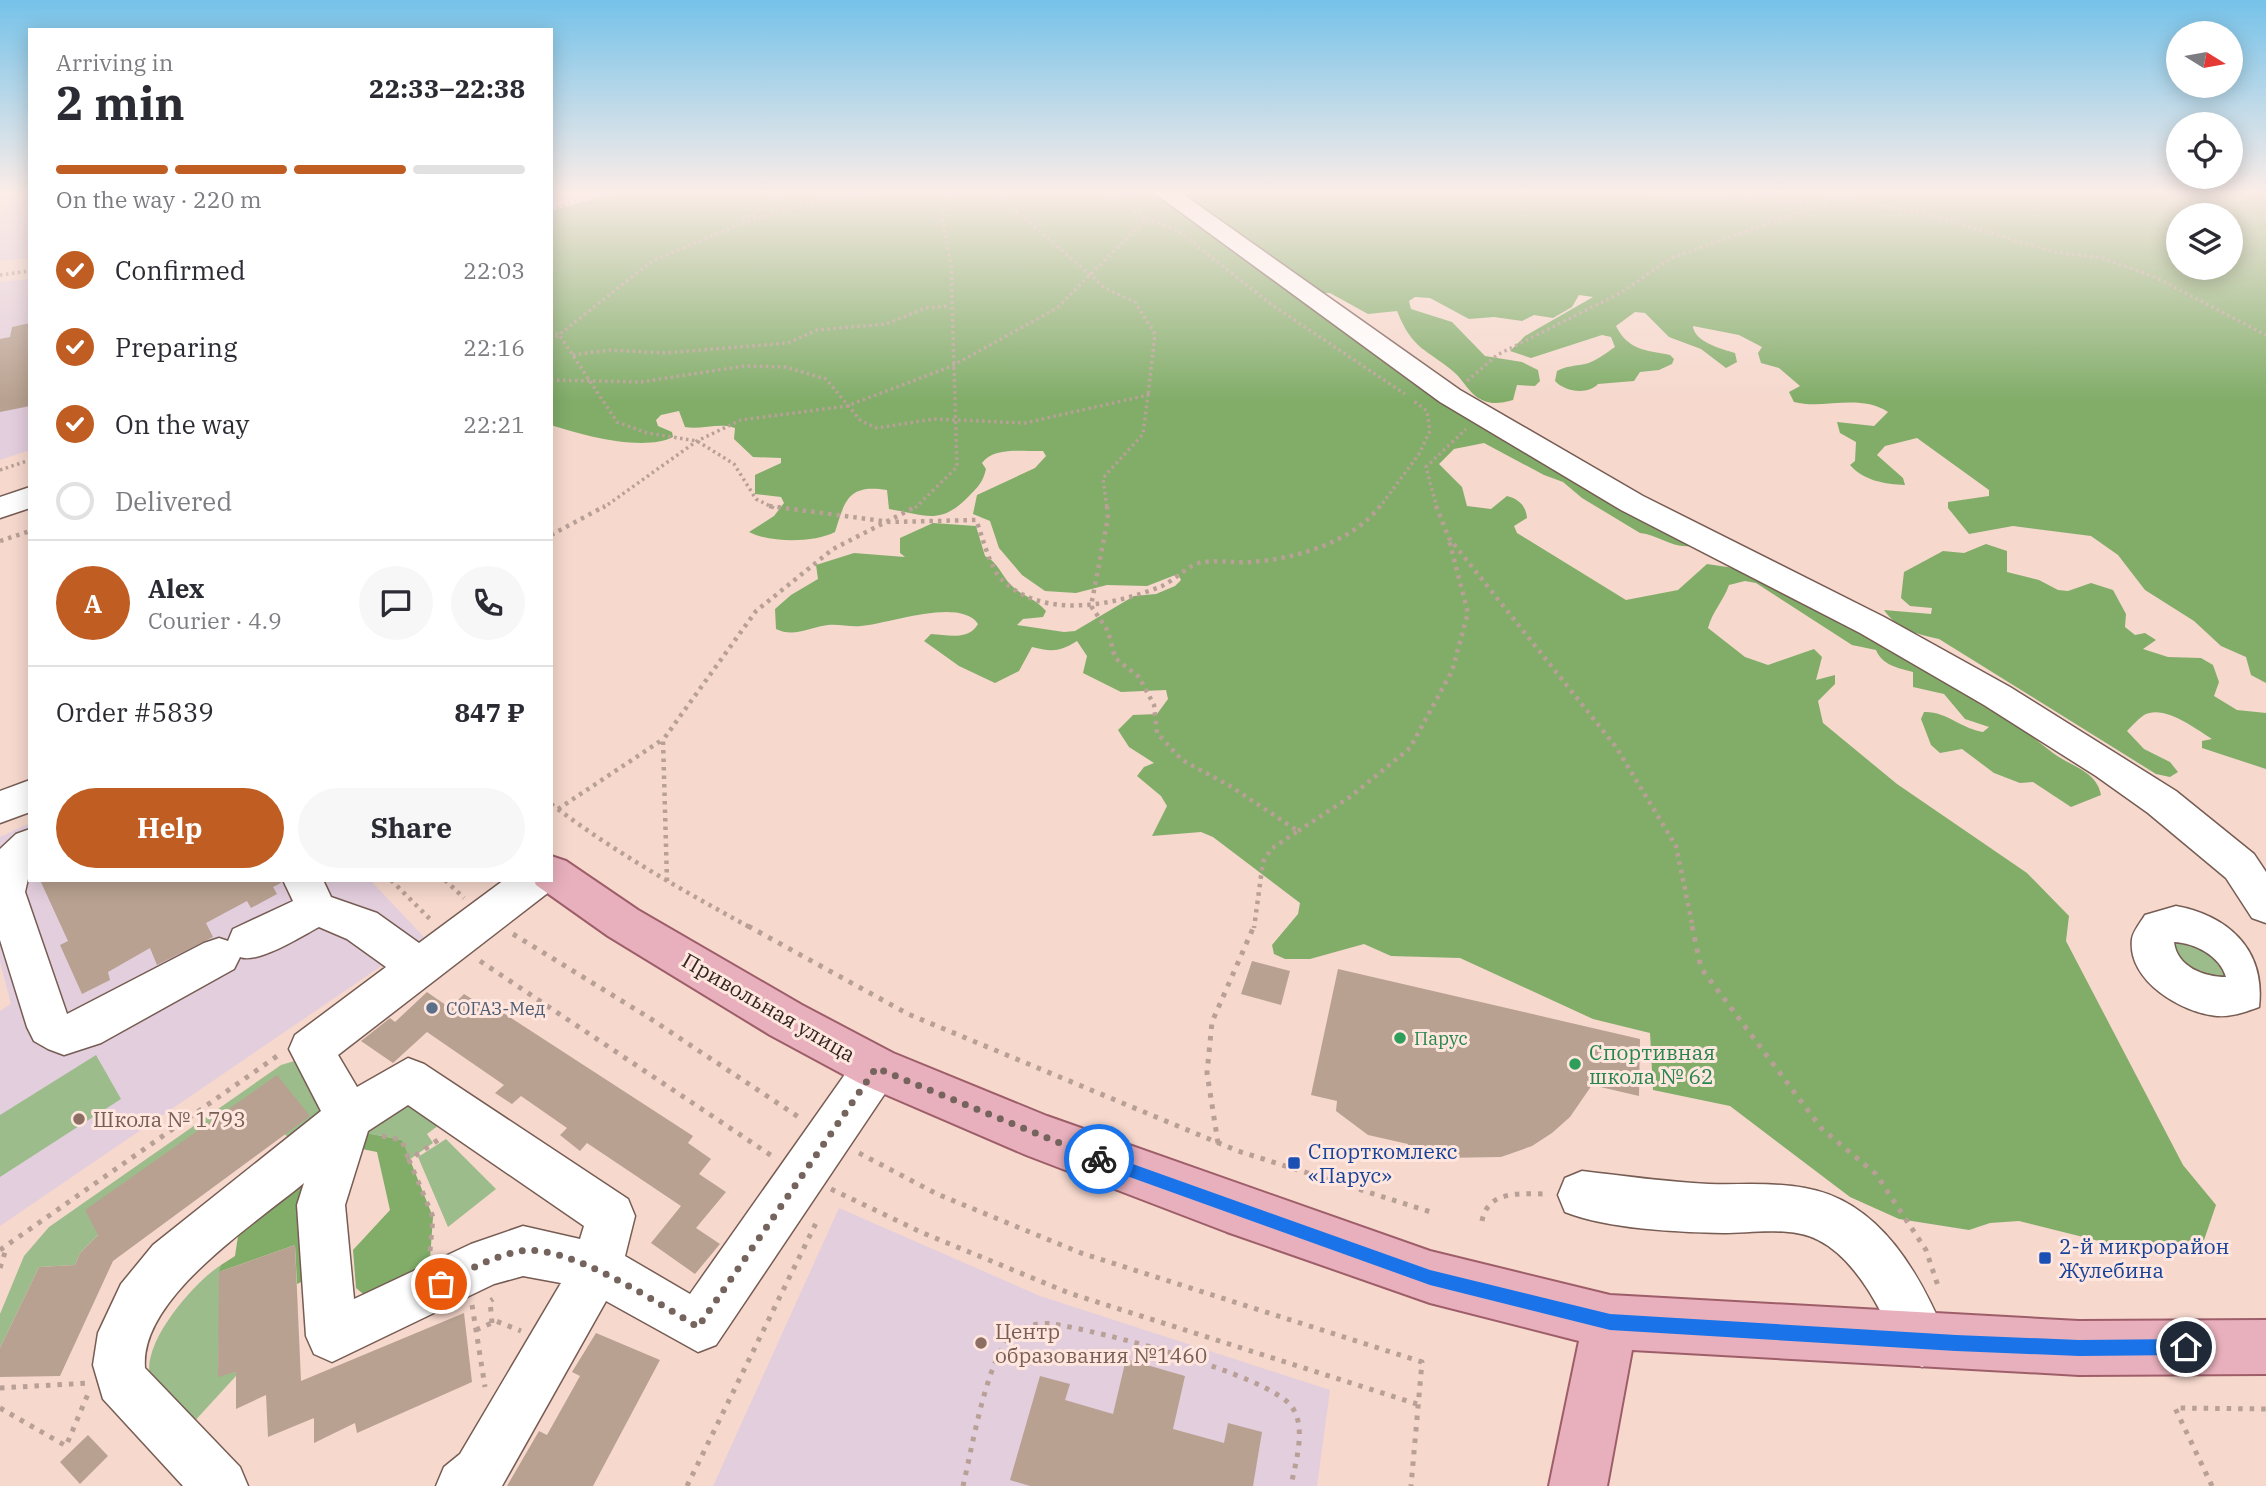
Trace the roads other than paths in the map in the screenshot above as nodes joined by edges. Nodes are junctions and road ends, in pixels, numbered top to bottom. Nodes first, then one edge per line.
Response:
1 (1262, 261) edge
2 (28, 498) edge
3 (0, 508) edge
4 (28, 795) edge
5 (0, 808) edge
6 (28, 847) edge
7 (2253, 865) edge
8 (553, 874) edge
9 (532, 882) edge
10 (310, 894) edge
11 (2266, 906) edge
12 (2266, 925) edge
13 (2226, 942) dead end
14 (453, 943) junction
15 (876, 1068) junction
16 (349, 1117) junction
17 (1583, 1195) road end
18 (597, 1268) junction
19 (1610, 1322) junction
20 (1922, 1341) junction
21 (2266, 1347) edge
22 (207, 1481) edge
23 (463, 1486) edge
24 (1578, 1486) edge

1 - 7 street
2 - 3 street
4 - 5 street
6 - 10 street
7 - 11 street
8 - 15 main road, Привольная улица
9 - 14 street
10 - 14 street
12 - 13 street
14 - 16 street
15 - 18 street
15 - 19 main road, Привольная улица
16 - 18 street
16 - 18 street
16 - 22 street
17 - 20 street
18 - 23 street
19 - 20 main road, Привольная улица
19 - 24 main road
20 - 21 main road, Привольная улица

